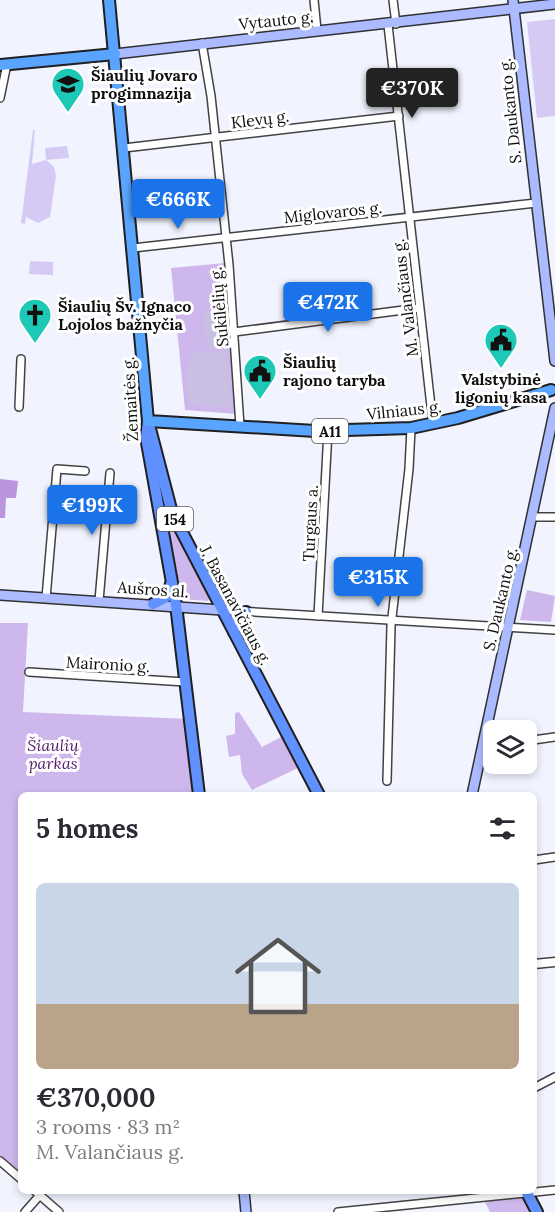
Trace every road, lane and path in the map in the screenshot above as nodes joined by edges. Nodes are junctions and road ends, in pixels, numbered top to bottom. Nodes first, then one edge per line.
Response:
1 (109, 0) edge
2 (314, 0) edge
3 (393, 0) edge
4 (514, 4) edge
5 (555, 4) edge
6 (392, 24) junction
7 (317, 30) junction
8 (202, 43) junction
9 (115, 54) junction
10 (4, 65) edge
11 (0, 98) edge
12 (399, 116) junction
13 (214, 139) junction
14 (124, 148) junction
15 (536, 203) junction
16 (409, 217) junction
17 (226, 237) junction
18 (133, 248) junction
19 (420, 308) junction
20 (234, 332) junction
21 (21, 359) dead end
22 (555, 361) edge
23 (554, 389) edge
24 (19, 408) dead end
25 (555, 408) edge
26 (148, 421) junction
27 (433, 424) junction
28 (240, 426) junction
29 (411, 428) junction
30 (328, 431) junction
31 (85, 471) dead end
32 (110, 473) dead end
33 (533, 517) junction
34 (555, 517) edge
35 (172, 578) junction
36 (0, 595) edge
37 (46, 598) junction
38 (99, 601) junction
39 (153, 604) junction
40 (176, 605) junction
41 (222, 610) junction
42 (246, 612) junction
43 (318, 616) junction
44 (392, 621) junction
45 (509, 627) junction
46 (555, 630) edge
47 (234, 633) junction
48 (28, 672) dead end
49 (185, 682) junction
50 (488, 720) edge
51 (555, 737) edge
52 (537, 739) edge
53 (483, 744) edge
54 (387, 781) dead end
55 (199, 792) edge
56 (317, 792) edge
57 (473, 792) edge
58 (555, 857) edge
59 (537, 860) edge
60 (555, 962) edge
61 (537, 964) edge
62 (555, 1077) edge
63 (537, 1086) edge
64 (0, 1161) edge
65 (18, 1176) edge
66 (555, 1190) edge
67 (537, 1191) edge
68 (37, 1194) edge
69 (39, 1194) edge
70 (244, 1194) edge
71 (511, 1194) edge
72 (527, 1194) edge
73 (399, 1209) edge
74 (25, 1212) edge
75 (59, 1212) edge
76 (246, 1212) edge
77 (338, 1212) edge
78 (537, 1212) edge

1 - 9 highway, Žemaitės g.
2 - 7 street
3 - 6 street, M. Valančiaus g.
4 - 5 main road, Vytauto g.
4 - 6 main road, Vytauto g.
4 - 15 main road, S. Daukanto g.
6 - 7 main road, Vytauto g.
6 - 12 street, M. Valančiaus g.
7 - 8 main road, Vytauto g.
8 - 9 main road, Vytauto g.
8 - 13 street, Sukilėlių g.
9 - 10 highway, Vytauto g.
9 - 14 highway, Žemaitės g.
10 - 11 street
12 - 13 street, Klevų g.
12 - 16 street, M. Valančiaus g.
13 - 14 street, Klevų g.
13 - 17 street, Sukilėlių g.
14 - 18 highway, Žemaitės g.
15 - 16 street, Miglovaros g.
15 - 22 main road, S. Daukanto g.
16 - 17 street, Miglovaros g.
16 - 19 street, M. Valančiaus g.
17 - 18 street, Miglovaros g.
17 - 20 street, Sukilėlių g.
18 - 26 highway, Žemaitės g.
19 - 20 street
19 - 27 street, M. Valančiaus g.
20 - 28 street, Sukilėlių g.
21 - 24 street
23 - 27 highway, Vilniaus g. / A11
25 - 33 main road, S. Daukanto g.
26 - 28 highway, Vilniaus g. / A11
26 - 35 main road, Žemaitės g.
26 - 41 main road, J. Basanavičiaus g. / 154
27 - 29 highway, Vilniaus g. / A11
28 - 30 highway, Vilniaus g. / A11
29 - 30 highway, Vilniaus g. / A11
29 - 44 street
30 - 43 street, Turgaus a.
31 - 37 street
32 - 38 street
33 - 34 street
33 - 45 main road, S. Daukanto g.
35 - 39 main road
35 - 40 main road, Žemaitės g.
36 - 37 main road, Aušros al.
37 - 38 main road, Aušros al.
38 - 39 main road, Aušros al.
39 - 40 main road, Aušros al.
40 - 41 main road, Aušros al.
40 - 49 main road, Žemaitės g.
41 - 42 street, Aušros al.
41 - 47 main road, J. Basanavičiaus g. / 154
42 - 43 street, Aušros al.
42 - 47 main road
43 - 44 street, Aušros al.
44 - 45 street, Aušros al.
44 - 54 street
45 - 46 street, Aušros al.
45 - 50 main road, S. Daukanto g.
47 - 56 main road, J. Basanavičiaus g. / 154
48 - 49 street, Maironio g.
49 - 55 main road, Žemaitės g.
51 - 52 street
53 - 57 main road, S. Daukanto g.
58 - 59 street
60 - 61 street
62 - 63 street
64 - 65 street
66 - 67 street
68 - 74 street
69 - 75 street
70 - 76 main road
71 - 73 street
72 - 78 main road
73 - 77 street

